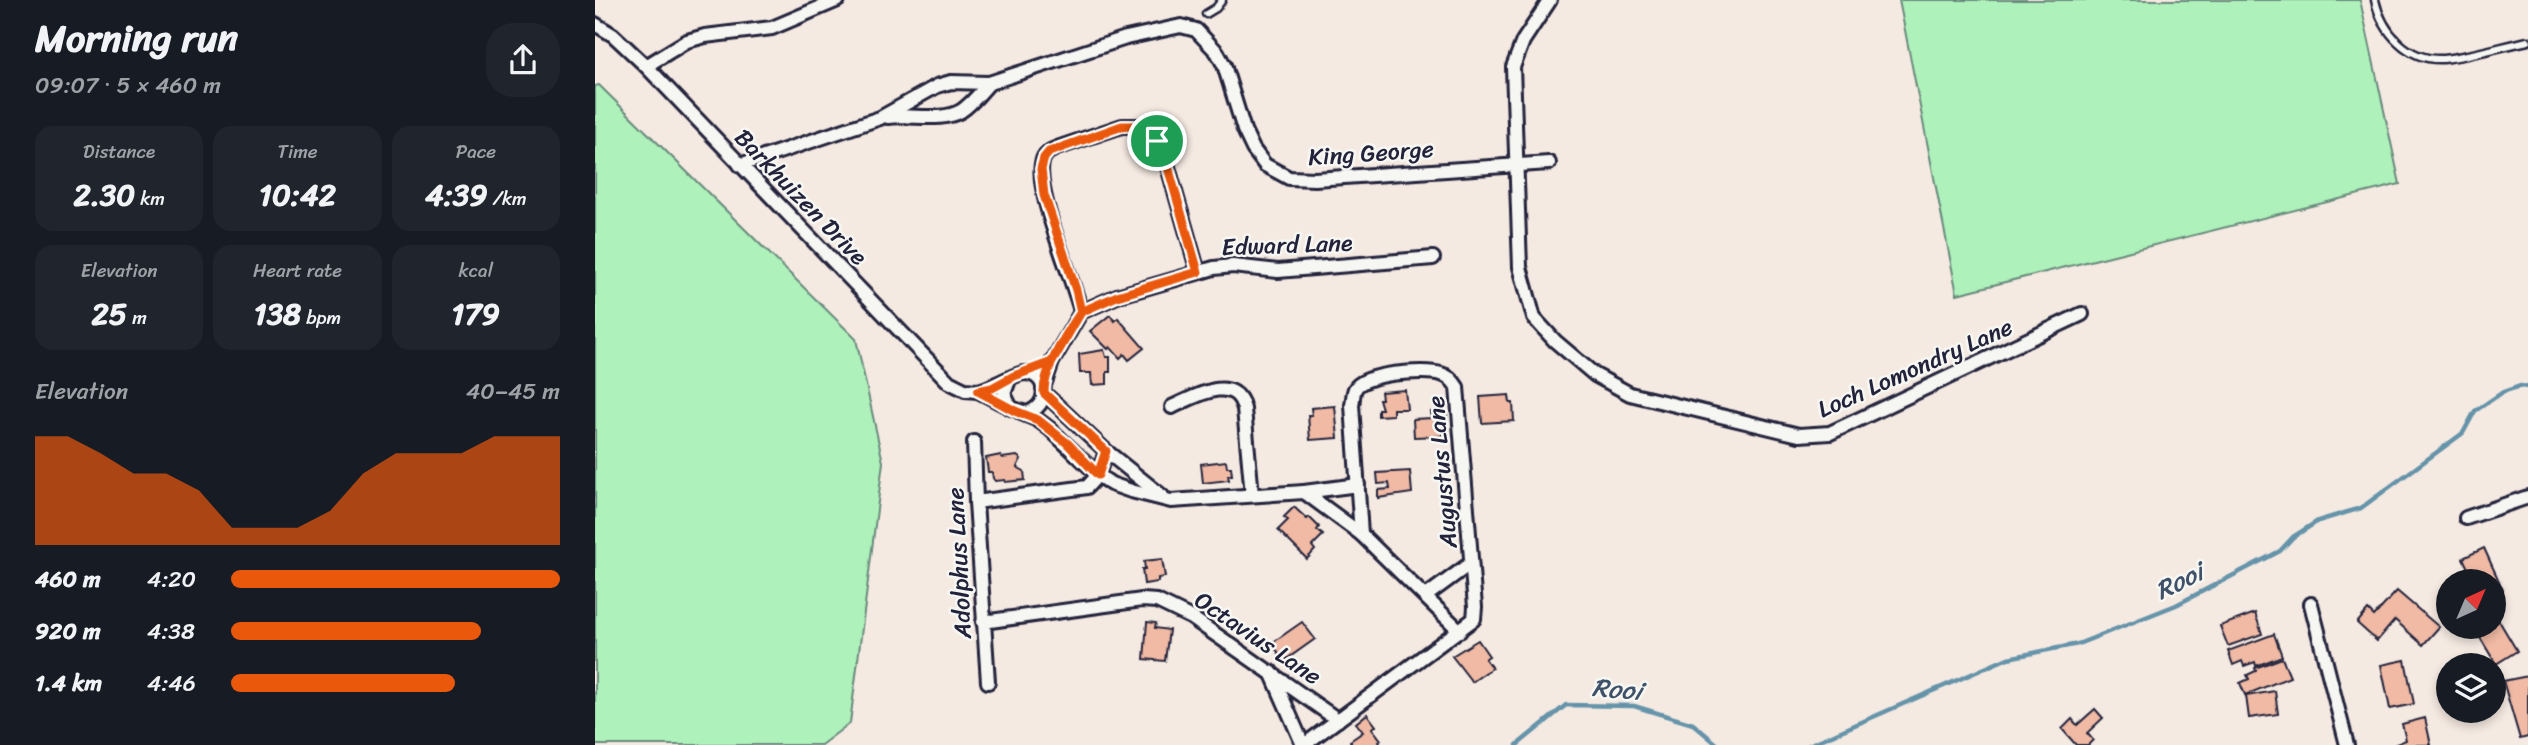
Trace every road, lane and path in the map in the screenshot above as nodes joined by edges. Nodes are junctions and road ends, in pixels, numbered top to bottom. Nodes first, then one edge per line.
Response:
1 (838, 0) edge
2 (1222, 0) edge
3 (1550, 0) edge
4 (2375, 0) edge
5 (1206, 14) dead end
6 (595, 24) edge
7 (2528, 41) edge
8 (646, 66) junction
9 (989, 83) junction
10 (880, 118) junction
11 (1549, 163) dead end
12 (740, 164) junction
13 (1518, 164) junction
14 (1433, 258) dead end
15 (1198, 272) junction
16 (1081, 312) junction
17 (2082, 314) dead end
18 (1052, 362) junction
19 (1026, 373) junction
20 (1009, 380) junction
21 (978, 391) junction
22 (1044, 391) junction
23 (1172, 407) dead end
24 (1016, 410) junction
25 (974, 442) dead end
26 (1106, 451) junction
27 (1098, 475) junction
28 (1358, 485) junction
29 (1304, 492) junction
30 (1252, 495) junction
31 (2528, 500) edge
32 (1171, 501) junction
33 (976, 502) junction
34 (2466, 518) dead end
35 (1361, 534) junction
36 (1471, 563) junction
37 (1426, 596) junction
38 (2311, 604) dead end
39 (983, 622) junction
40 (1460, 631) junction
41 (1271, 672) junction
42 (988, 681) dead end
43 (1338, 720) junction
44 (1304, 745) edge
45 (2347, 745) edge

1 - 8 street
2 - 5 lane
3 - 13 street, Loch Lomondry Lane
4 - 7 lane
6 - 8 street, Barkhuizen Drive
8 - 12 street, Barkhuizen Drive
9 - 10 street, King George
9 - 10 street, King George
9 - 13 street, King George
10 - 12 street, King George
11 - 13 street, King George
12 - 21 street, Barkhuizen Drive
13 - 17 street, Loch Lomondry Lane
14 - 15 street, Edward Lane
15 - 16 street, Edward Lane
15 - 16 street
16 - 18 street
18 - 19 street
18 - 22 street
19 - 20 street
19 - 22 street
20 - 21 street
20 - 24 street
21 - 24 street, Barkhuizen Drive
22 - 24 street
22 - 26 street
23 - 30 street
24 - 27 street, Barkhuizen Drive
25 - 33 street, Adolphus Lane
26 - 27 street
26 - 32 street
27 - 32 street, Barkhuizen Drive
27 - 33 street
28 - 29 street
28 - 35 street, Augustus Lane
28 - 36 street, Augustus Lane
29 - 30 street, Barkhuizen Drive
29 - 35 street
30 - 32 street, Barkhuizen Drive
31 - 34 street
33 - 39 street, Adolphus Lane
35 - 37 street
36 - 37 street
36 - 40 street, Augustus Lane
37 - 40 street
38 - 45 street
39 - 41 street, Octavius Lane
39 - 42 street, Adolphus Lane
40 - 43 street
41 - 43 street, Octavius Lane
41 - 44 street
43 - 44 street

